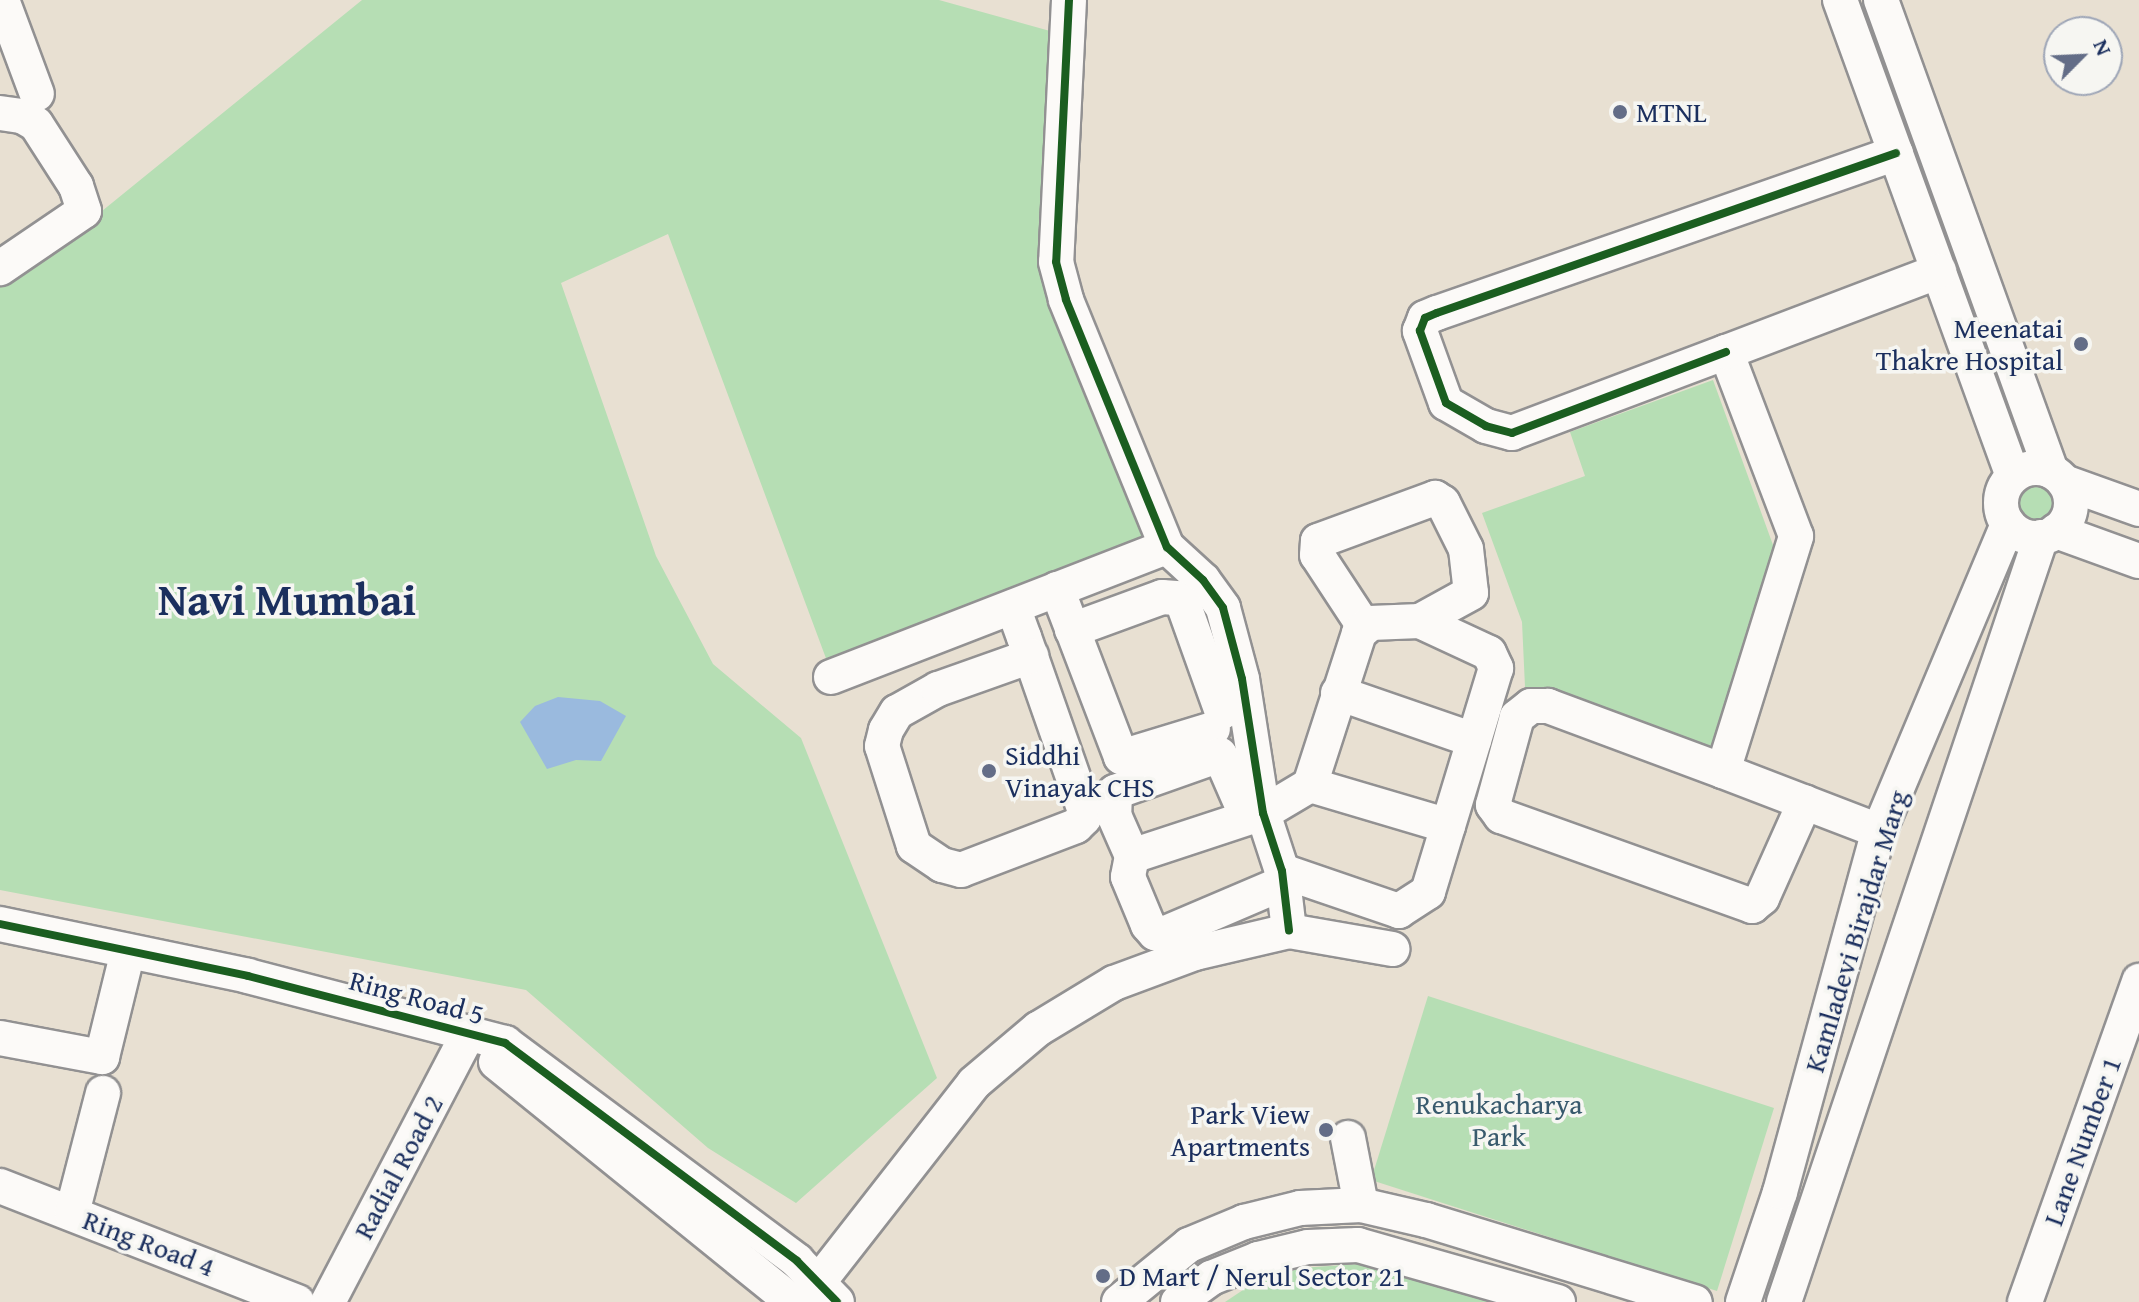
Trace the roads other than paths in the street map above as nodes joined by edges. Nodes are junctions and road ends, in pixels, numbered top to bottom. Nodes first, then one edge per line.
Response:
1 (2, 0) edge
2 (1069, 0) edge
3 (1840, 0) edge
4 (1881, 0) edge
5 (37, 94) dead end
6 (0, 113) edge
7 (1896, 153) junction
8 (0, 268) edge
9 (1939, 271) junction
10 (1726, 352) junction
11 (2013, 476) junction
12 (2057, 477) junction
13 (2139, 509) edge
14 (2008, 524) junction
15 (2048, 534) junction
16 (1167, 547) junction
17 (2139, 561) edge
18 (1057, 589) junction
19 (1013, 607) junction
20 (1420, 621) junction
21 (1365, 628) junction
22 (1072, 630) junction
23 (1031, 656) junction
24 (831, 677) dead end
25 (1338, 693) junction
26 (891, 722) junction
27 (1474, 740) junction
28 (909, 769) dead end
29 (1723, 771) junction
30 (1310, 785) junction
31 (1805, 802) junction
32 (1255, 815) junction
33 (1448, 826) junction
34 (1879, 831) junction
35 (1132, 856) junction
36 (1282, 877) junction
37 (0, 929) edge
38 (1289, 931) junction
39 (1392, 949) dead end
40 (128, 951) junction
41 (2139, 981) edge
42 (469, 1032) junction
43 (0, 1038) edge
44 (0, 1049) edge
45 (42, 1060) dead end
46 (103, 1093) dead end
47 (578, 1113) junction
48 (1348, 1138) dead end
49 (0, 1186) edge
50 (1361, 1205) junction
51 (72, 1213) junction
52 (820, 1295) edge
53 (297, 1302) edge
54 (328, 1302) edge
55 (792, 1302) edge
56 (1119, 1302) edge
57 (1178, 1302) edge
58 (1558, 1302) edge
59 (1695, 1302) edge
60 (1743, 1302) edge
61 (1784, 1302) edge
62 (2025, 1302) edge

1 - 5 street
2 - 16 street
3 - 7 street
4 - 12 street
6 - 8 street
7 - 9 street
7 - 10 street
9 - 10 street
9 - 11 street
10 - 29 street
11 - 12 street
11 - 14 street
12 - 13 street
12 - 15 street
14 - 15 street
14 - 34 street, Kamladevi Birajdar Marg
15 - 17 street
15 - 61 street, Kamladevi Birajdar Marg
16 - 18 street
16 - 32 street
18 - 19 street
18 - 22 street
19 - 23 street
19 - 24 street
20 - 21 street
20 - 21 street
20 - 27 street
21 - 25 street
22 - 22 street
23 - 26 street
23 - 26 street
25 - 27 street
25 - 30 street
26 - 28 street
27 - 33 street
29 - 31 street
29 - 31 street
30 - 32 street
30 - 33 street
31 - 34 street
32 - 35 street
32 - 35 street
32 - 36 street
33 - 36 street
34 - 60 street, Kamladevi Birajdar Marg
35 - 36 street
36 - 38 street
37 - 40 street, Ring Road 5
38 - 39 street
38 - 52 street
40 - 42 street, Ring Road 5
40 - 43 street
41 - 62 street, Lane Number 1
42 - 47 street, Ring Road 5
42 - 54 street, Radial Road 2
44 - 45 street
46 - 51 street
47 - 52 street, Ring Road 5
47 - 55 street, Ring Road 5
48 - 50 street
49 - 51 street, Ring Road 4
50 - 56 street
50 - 59 street
51 - 53 street, Ring Road 4
57 - 58 street

